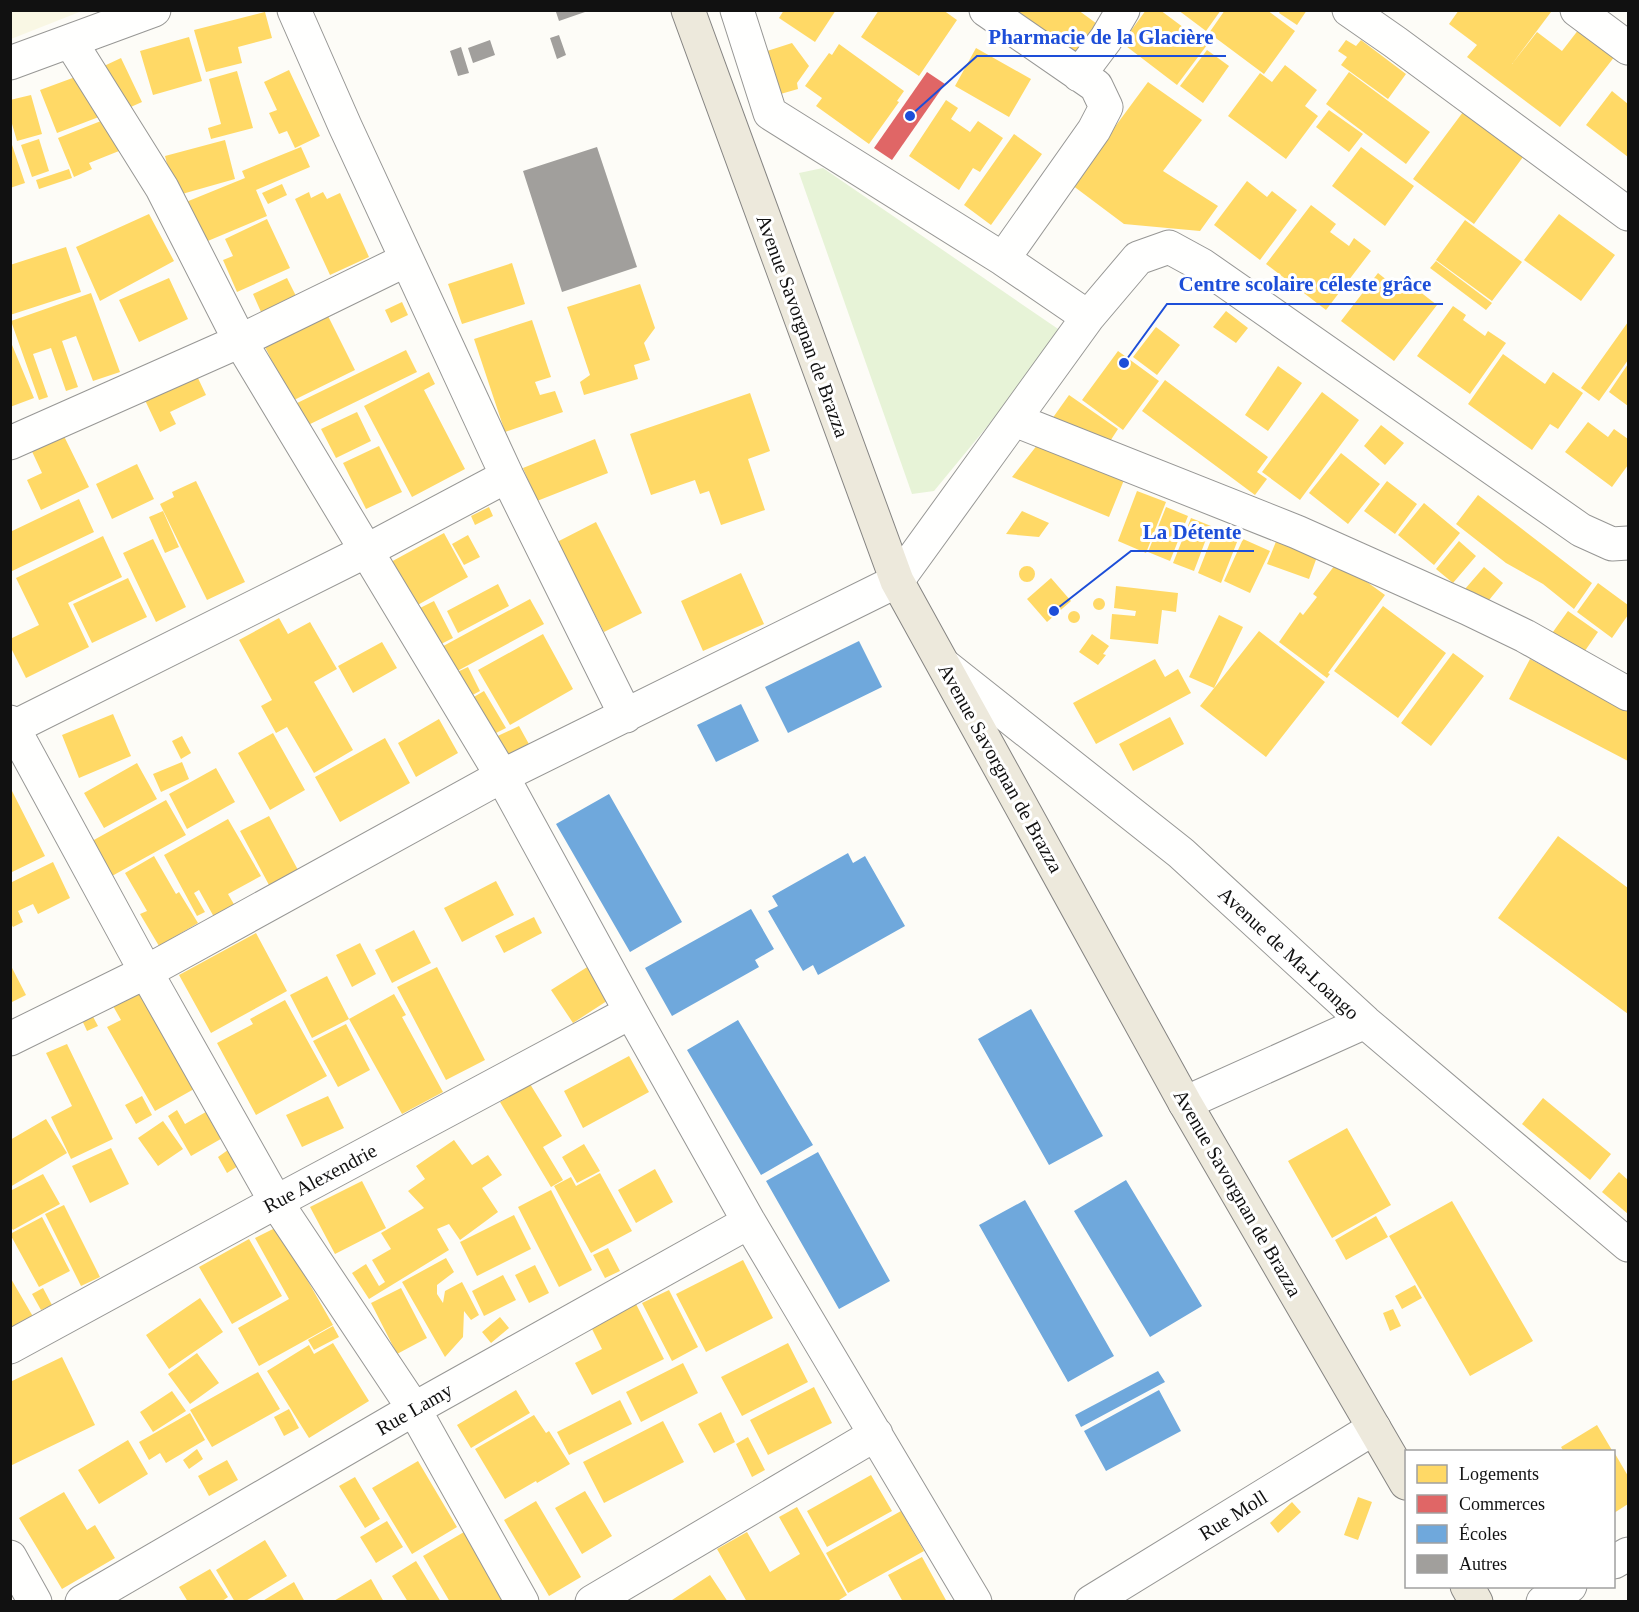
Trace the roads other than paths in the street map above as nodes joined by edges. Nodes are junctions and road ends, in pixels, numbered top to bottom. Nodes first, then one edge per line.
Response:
1 (154, 10) edge
2 (294, 10) edge
3 (688, 10) edge
4 (737, 10) edge
5 (986, 10) edge
6 (1124, 10) edge
7 (1348, 10) edge
8 (1577, 10) edge
9 (70, 41) junction
10 (1629, 48) edge
11 (10, 63) edge
12 (1079, 75) junction
13 (1629, 213) edge
14 (1003, 259) junction
15 (406, 260) junction
16 (1088, 317) junction
17 (240, 341) junction
18 (1015, 420) junction
19 (10, 443) edge
20 (507, 476) junction
21 (1629, 543) edge
22 (366, 551) junction
23 (897, 582) junction
24 (945, 666) junction
25 (1629, 694) edge
26 (626, 716) junction
27 (12, 726) edge
28 (502, 776) junction
29 (146, 972) junction
30 (631, 1012) junction
31 (1365, 1022) junction
32 (10, 1039) edge
33 (1185, 1103) junction
34 (276, 1202) junction
35 (749, 1222) junction
36 (1629, 1245) edge
37 (10, 1347) edge
38 (414, 1409) junction
39 (1374, 1428) junction
40 (876, 1434) junction
41 (1405, 1480) edge
42 (1629, 1554) edge
43 (10, 1557) edge
44 (1615, 1561) edge
45 (1468, 1588) edge
46 (1568, 1588) edge
47 (35, 1602) edge
48 (82, 1602) edge
49 (522, 1602) edge
50 (592, 1602) edge
51 (975, 1602) edge
52 (1091, 1602) edge
53 (1476, 1602) edge
54 (1543, 1602) edge

1 - 9 street
2 - 15 street
3 - 23 main road, Avenue Savorgnan de Brazza
4 - 14 street
5 - 12 street
6 - 12 street
7 - 13 street
8 - 10 street
9 - 11 street
9 - 17 street
12 - 14 street
14 - 16 street
15 - 17 street
15 - 20 street
16 - 18 street
16 - 21 street
17 - 19 street
17 - 22 street
18 - 23 street
18 - 25 street
20 - 22 street
20 - 26 street
22 - 27 street
22 - 28 street
23 - 24 main road, Avenue Savorgnan de Brazza
23 - 26 street
24 - 31 street, Avenue de Ma-Loango
24 - 33 main road, Avenue Savorgnan de Brazza
26 - 28 street
27 - 29 street
28 - 29 street
28 - 30 street
29 - 32 street
29 - 34 street
30 - 34 street, Rue Alexendrie
30 - 35 street
31 - 33 street
31 - 36 street, Avenue de Ma-Loango
33 - 39 main road, Avenue Savorgnan de Brazza
34 - 37 street, Rue Alexendrie
34 - 38 street
35 - 38 street, Rue Lamy
35 - 40 street
38 - 48 street, Rue Lamy
38 - 49 street
39 - 41 main road, Avenue Savorgnan de Brazza
39 - 52 street, Rue Moll
40 - 50 street
40 - 51 street
42 - 44 street
43 - 47 street
45 - 53 main road
46 - 54 street

